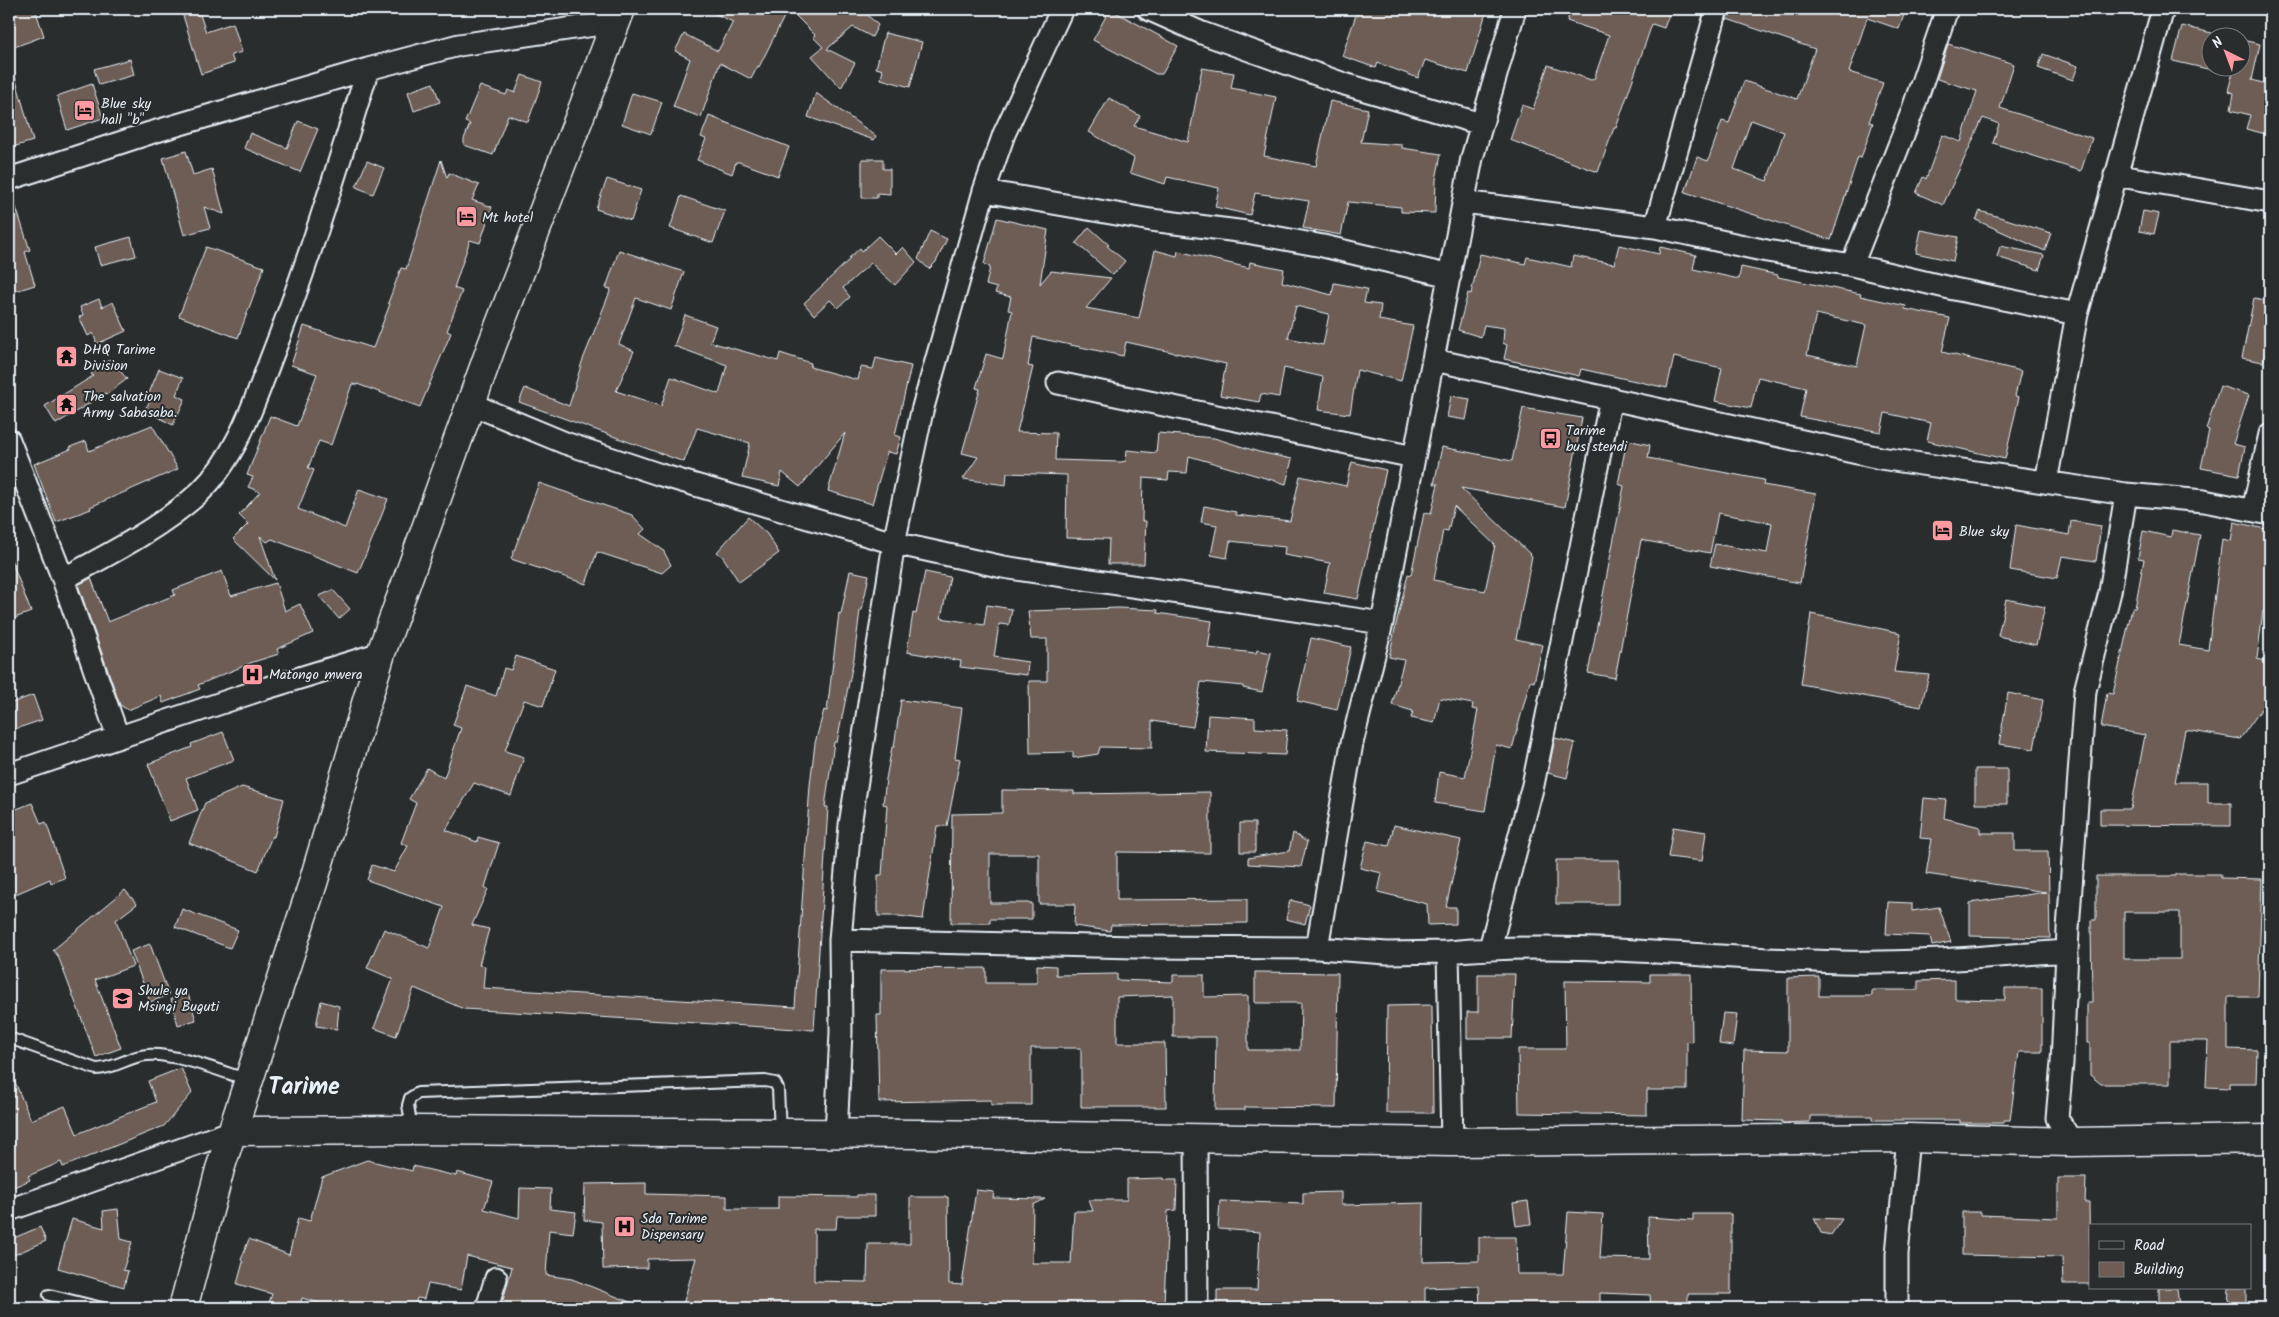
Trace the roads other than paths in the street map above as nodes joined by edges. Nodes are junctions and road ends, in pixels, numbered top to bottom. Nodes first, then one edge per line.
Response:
1 (1062, 9) edge
2 (1148, 9) edge
3 (1515, 9) edge
4 (1717, 9) edge
5 (1947, 9) edge
6 (2163, 9) edge
7 (618, 15) edge
8 (368, 69) junction
9 (1481, 124) junction
10 (2116, 175) junction
11 (9, 179) edge
12 (984, 192) junction
13 (1464, 202) junction
14 (2270, 202) edge
15 (1655, 227) junction
16 (1852, 265) junction
17 (1450, 276) junction
18 (2077, 314) junction
19 (1434, 360) junction
20 (1058, 384) dead end
21 (1610, 398) junction
22 (471, 404) junction
23 (2270, 434) edge
24 (9, 440) edge
25 (1414, 457) junction
26 (2046, 482) junction
27 (2126, 494) junction
28 (2262, 512) edge
29 (894, 543) junction
30 (63, 579) junction
31 (1382, 624) junction
32 (381, 653) junction
33 (118, 737) junction
34 (9, 774) edge
35 (840, 940) junction
36 (1316, 948) junction
37 (1490, 948) junction
38 (2067, 951) junction
39 (1448, 952) junction
40 (9, 1038) edge
41 (249, 1080) junction
42 (412, 1130) junction
43 (233, 1131) junction
44 (780, 1135) junction
45 (836, 1135) junction
46 (1196, 1138) junction
47 (1908, 1138) junction
48 (2270, 1139) edge
49 (1452, 1142) junction
50 (2072, 1142) junction
51 (9, 1210) edge
52 (496, 1278) dead end
53 (49, 1295) dead end
54 (102, 1308) edge
55 (183, 1308) edge
56 (487, 1308) edge
57 (1197, 1308) edge
58 (1897, 1308) edge

1 - 12 street
2 - 9 street
3 - 9 street
4 - 15 street
5 - 16 street
6 - 10 street
7 - 8 street
7 - 22 main road
8 - 11 street
8 - 30 street
9 - 13 street
10 - 14 street
10 - 18 street
12 - 17 street
12 - 29 street
13 - 15 street
13 - 17 street
15 - 16 street
16 - 18 street
17 - 19 street
18 - 26 street
19 - 21 street
19 - 25 street
20 - 25 street
21 - 26 street
21 - 37 street
22 - 29 street
22 - 32 main road
23 - 28 street
24 - 30 street
25 - 31 street
26 - 27 street
27 - 28 street
27 - 38 street
29 - 31 street
29 - 35 street
30 - 33 street
31 - 36 street
32 - 33 street
32 - 41 main road
33 - 34 street
35 - 36 street
35 - 45 street
36 - 39 street
37 - 38 street
37 - 39 street
38 - 50 street
39 - 49 street
40 - 41 lane
41 - 43 main road
42 - 43 main road
42 - 44 main road
42 - 44 lane
43 - 51 street
43 - 55 main road
44 - 45 main road
45 - 46 main road
46 - 49 main road
46 - 57 street
47 - 49 main road
47 - 50 main road
47 - 58 street
48 - 50 main road
52 - 56 street
53 - 54 lane

